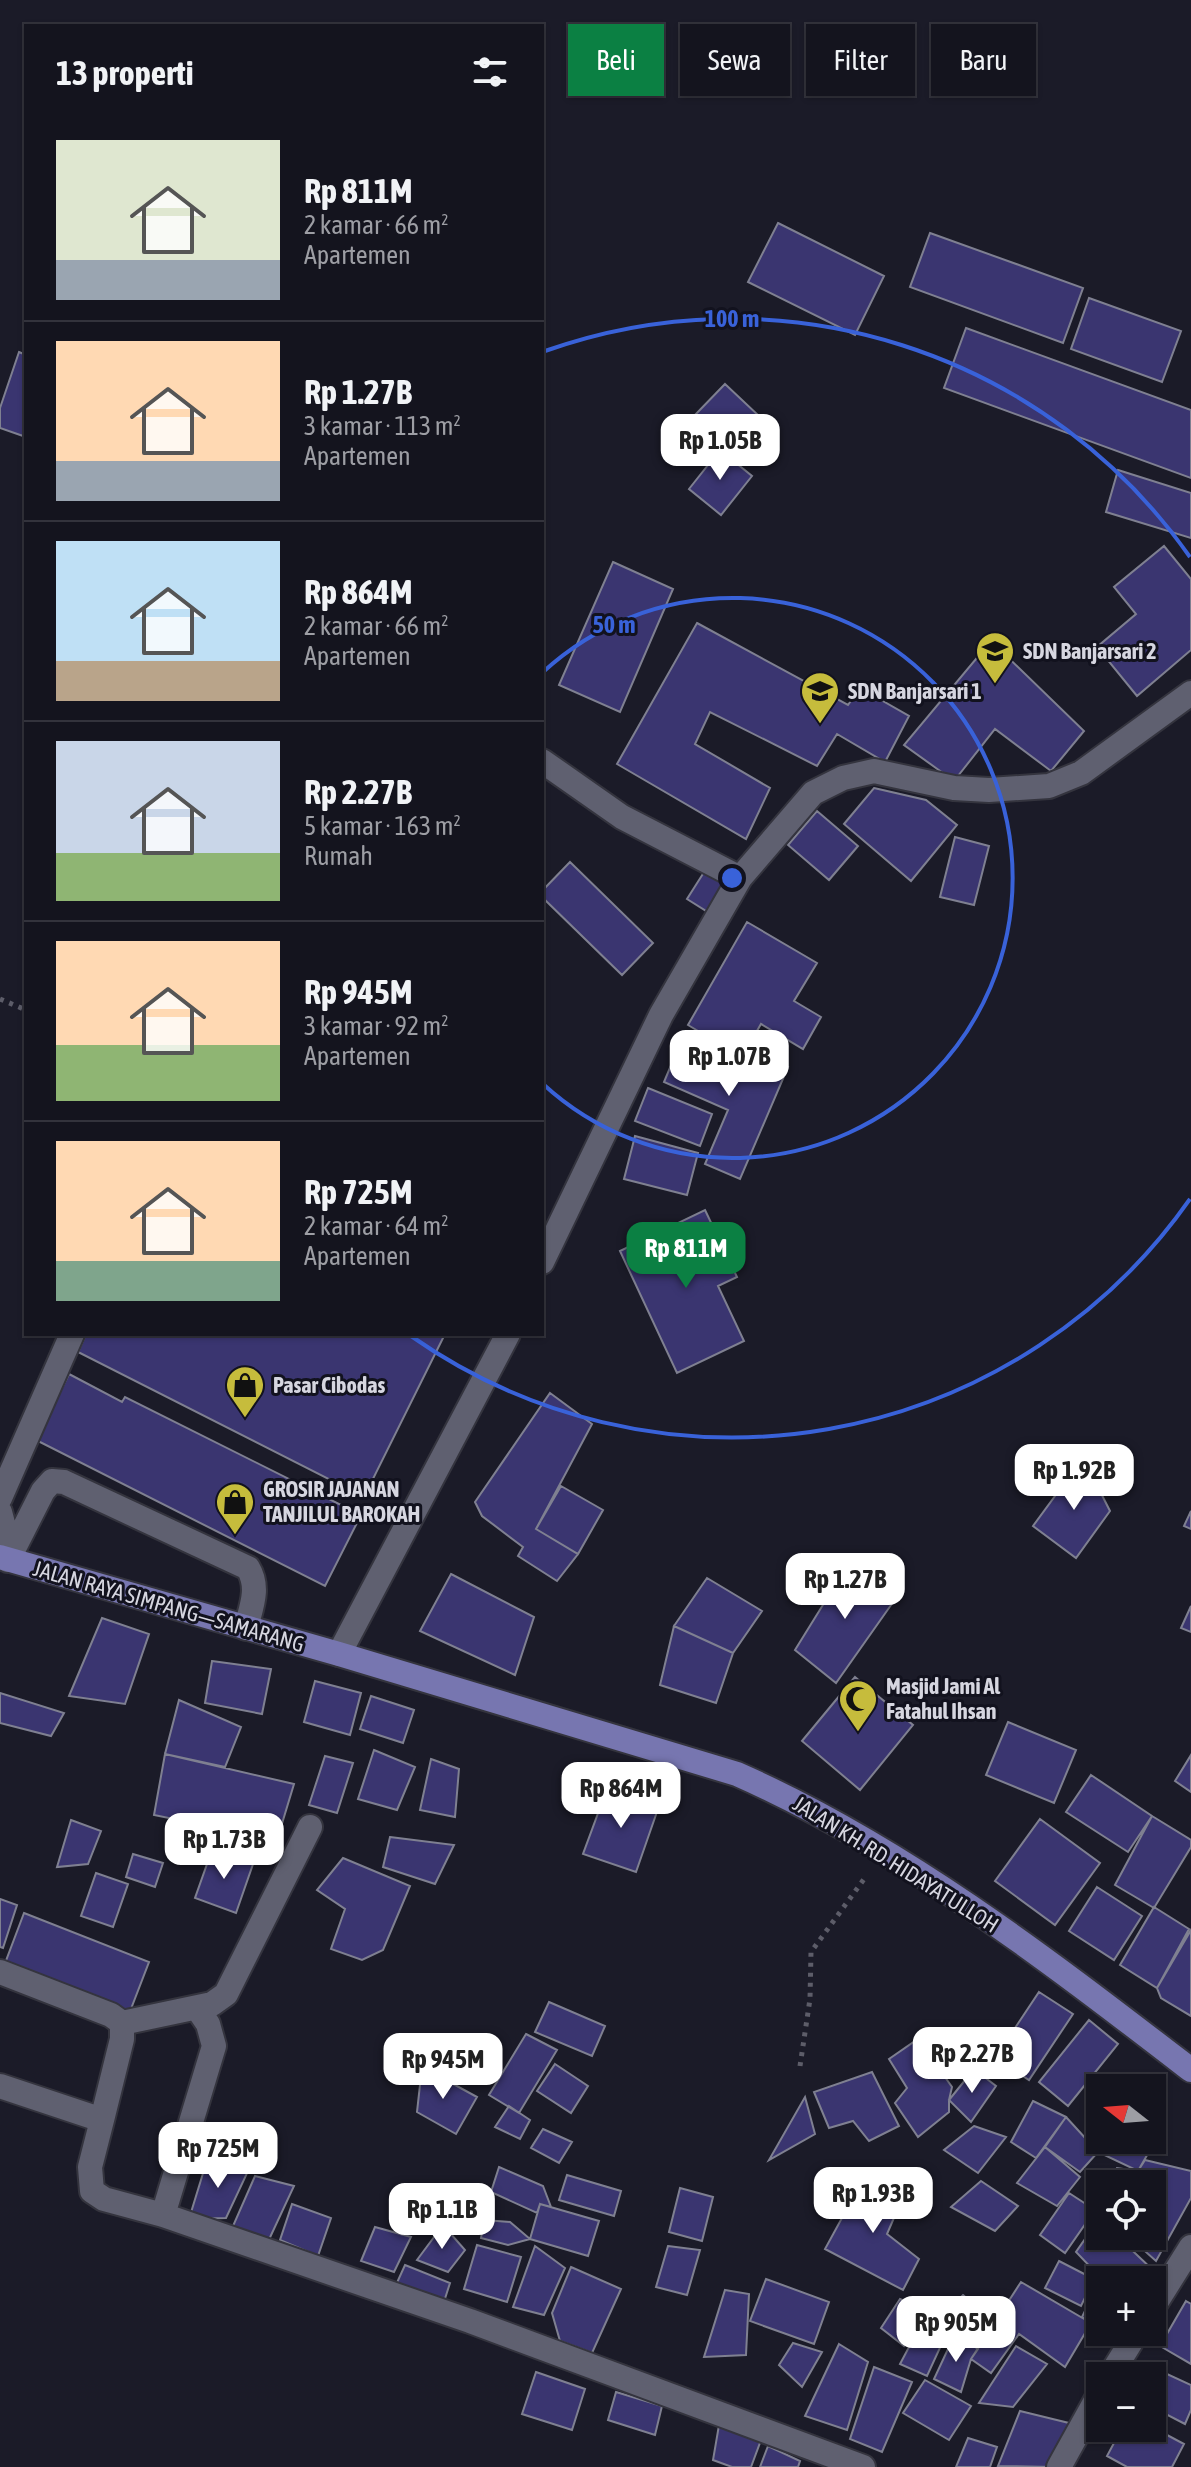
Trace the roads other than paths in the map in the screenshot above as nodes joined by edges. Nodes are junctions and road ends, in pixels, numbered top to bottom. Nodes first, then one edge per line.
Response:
1 (1191, 693) edge
2 (544, 762) edge
3 (740, 878) junction
4 (549, 1229) edge
5 (544, 1253) edge
6 (71, 1336) edge
7 (507, 1336) edge
8 (0, 1498) edge
9 (0, 1512) edge
10 (4, 1558) edge
11 (246, 1628) junction
12 (339, 1654) junction
13 (310, 1827) dead end
14 (0, 1972) edge
15 (197, 2008) junction
16 (122, 2023) junction
17 (1191, 2070) edge
18 (0, 2086) edge
19 (102, 2120) junction
20 (163, 2215) junction
21 (1191, 2247) edge
22 (1166, 2287) edge
23 (1086, 2418) edge
24 (863, 2467) edge
25 (1059, 2467) edge

1 - 3 street
2 - 3 street
3 - 4 street
4 - 5 street
6 - 8 street
7 - 12 street
9 - 10 street
10 - 11 main road, JALAN RAYA SIMPANG—SAMARANG
10 - 11 street
11 - 12 main road, JALAN RAYA SIMPANG—SAMARANG
12 - 17 main road, JALAN KH. RD. HIDAYATULLOH
13 - 15 street
14 - 16 street
15 - 16 street
15 - 20 street
16 - 19 street
18 - 19 street
19 - 20 street
20 - 24 street
21 - 22 street
23 - 25 street

